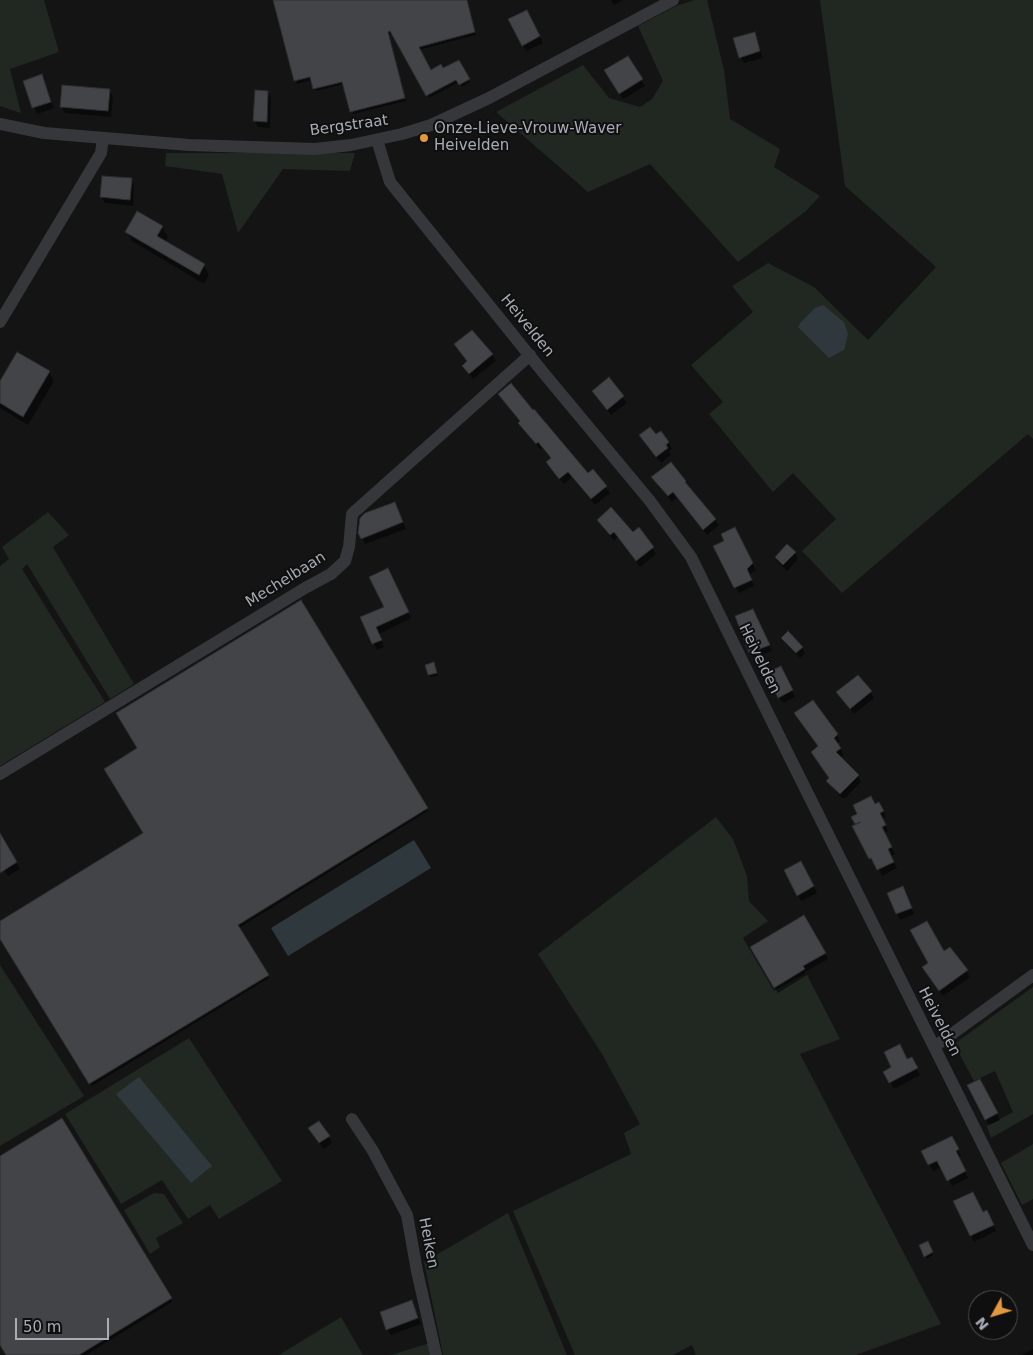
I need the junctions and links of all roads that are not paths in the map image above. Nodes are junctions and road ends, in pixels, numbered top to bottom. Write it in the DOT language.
graph roads {
  1 [pos="673,0"];
  2 [pos="0,124"];
  3 [pos="103,138"];
  4 [pos="377,140"];
  5 [pos="0,322"];
  6 [pos="530,355"];
  7 [pos="0,774"];
  8 [pos="1033,975"];
  9 [pos="934,1048"];
  10 [pos="352,1119"];
  11 [pos="1033,1245"];
  12 [pos="436,1355"];
  1 -- 4 [label="street, Bergstraat"];
  2 -- 3 [label="street, Bergstraat"];
  3 -- 4 [label="street, Bergstraat"];
  3 -- 5 [label="street"];
  4 -- 6 [label="street, Heivelden"];
  6 -- 7 [label="street, Mechelbaan"];
  6 -- 9 [label="street, Heivelden"];
  8 -- 9 [label="street"];
  9 -- 11 [label="street, Heivelden"];
  10 -- 12 [label="street, Heiken"];
}
